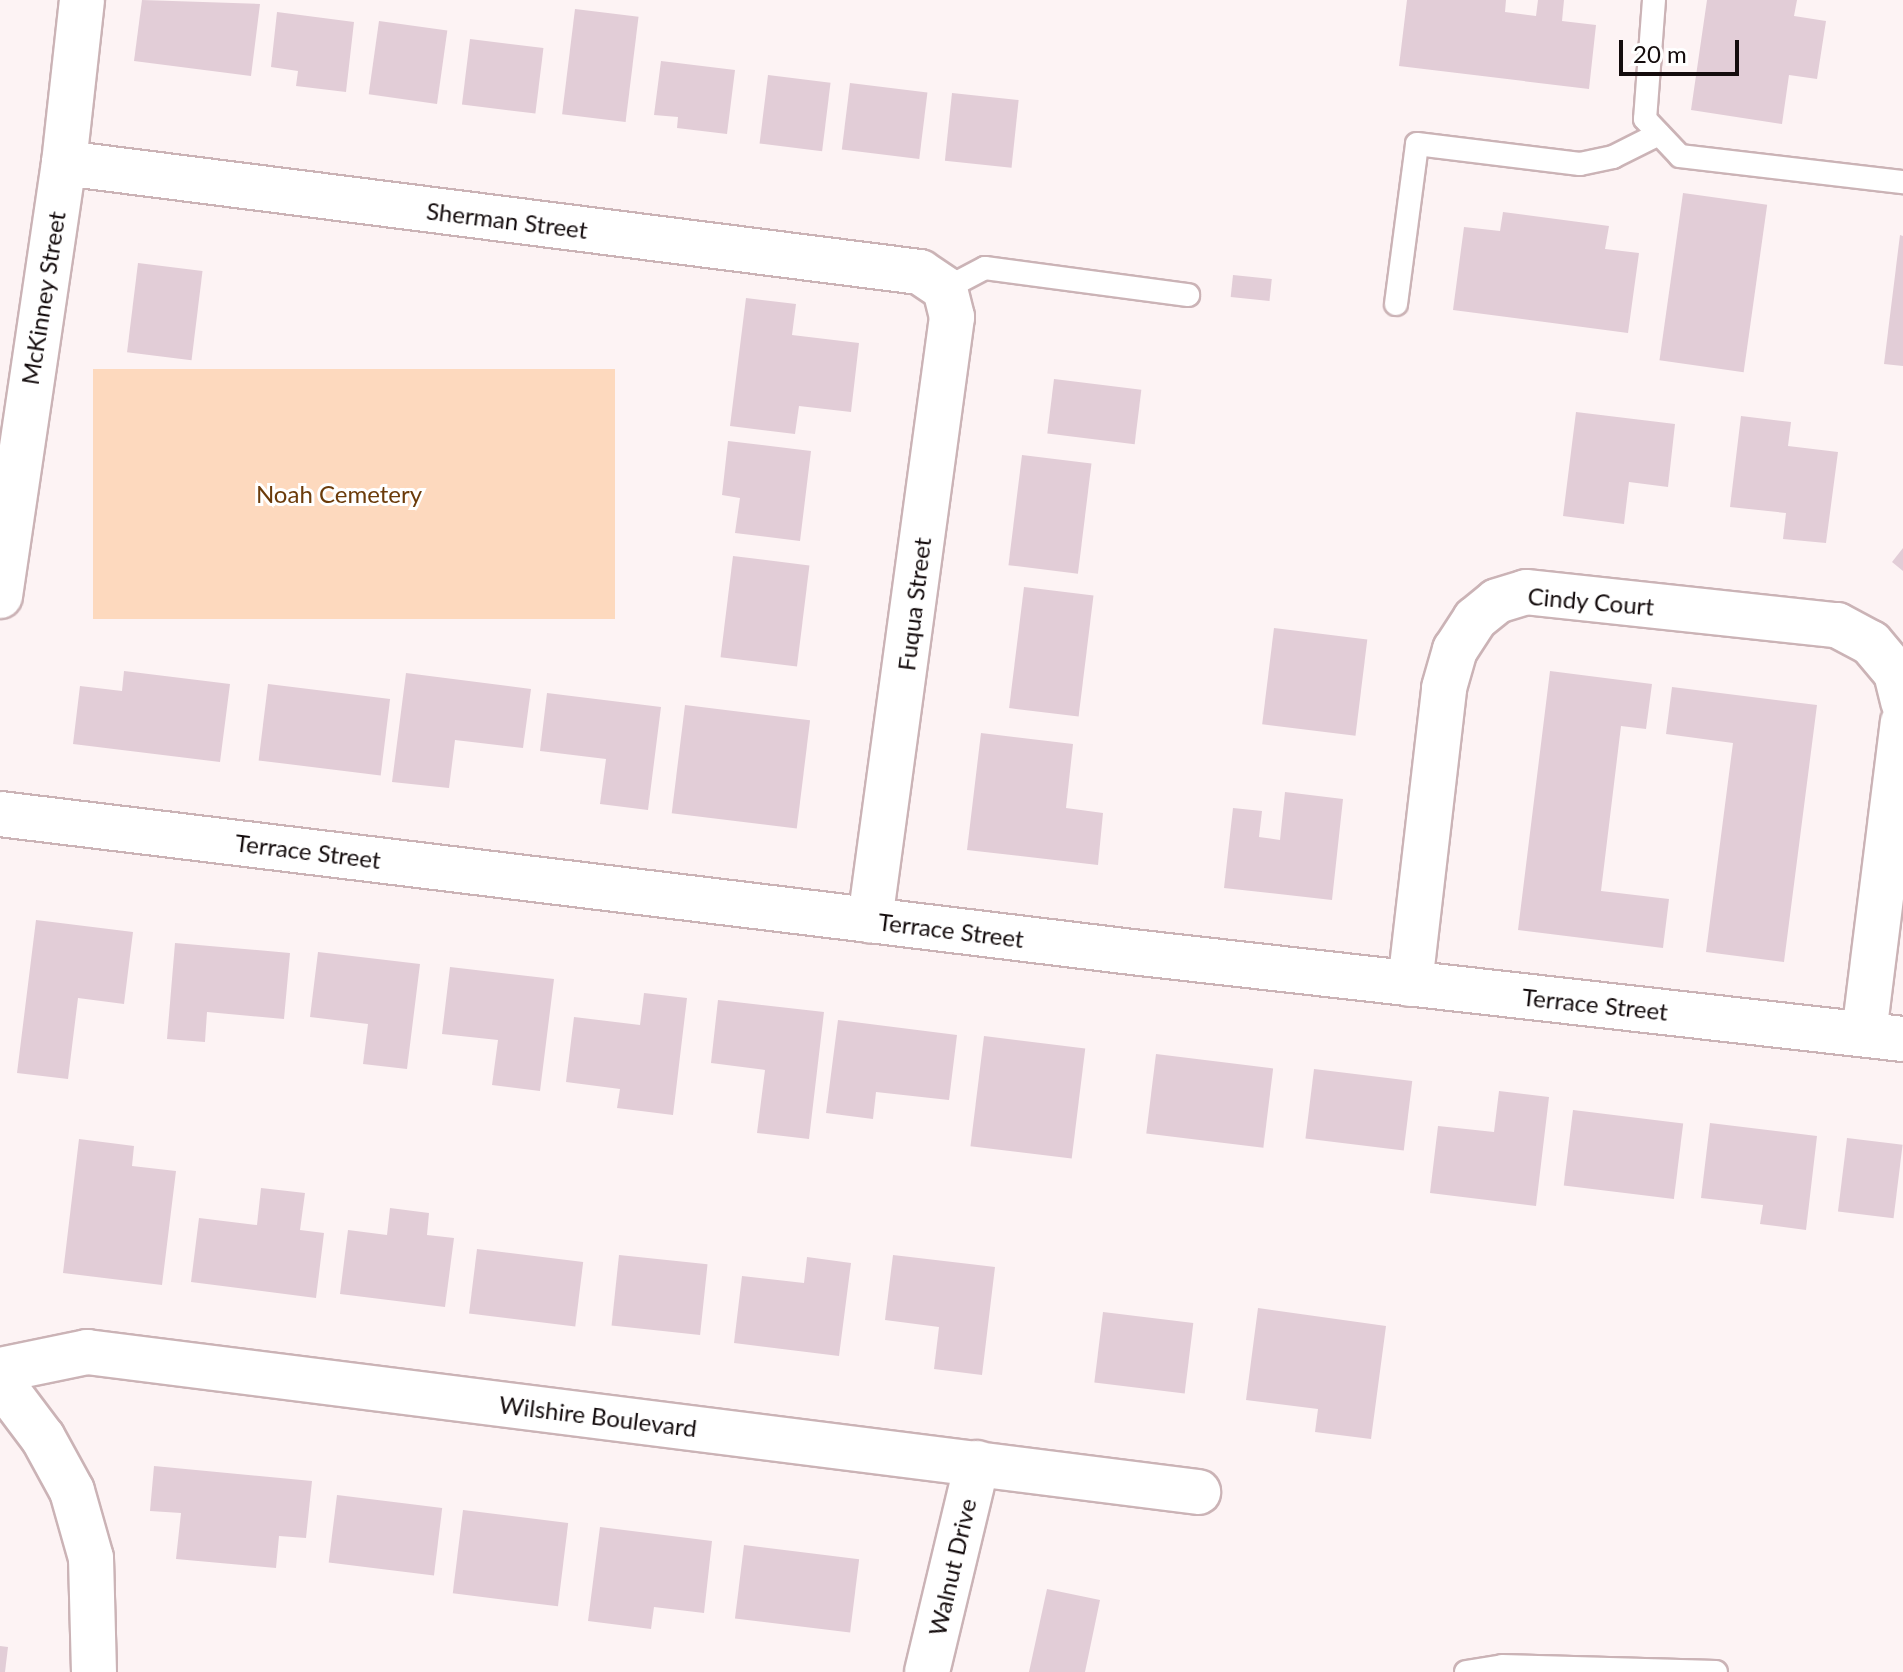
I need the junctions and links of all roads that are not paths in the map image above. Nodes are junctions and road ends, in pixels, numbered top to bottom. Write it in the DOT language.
graph roads {
  1 [pos="82,0"];
  2 [pos="1654,0"];
  3 [pos="1659,134"];
  4 [pos="64,163"];
  5 [pos="1903,182"];
  6 [pos="945,289"];
  7 [pos="1188,295"];
  8 [pos="1396,304"];
  9 [pos="0,596"];
  10 [pos="1903,702"];
  11 [pos="1903,722"];
  12 [pos="0,814"];
  13 [pos="870,920"];
  14 [pos="1410,984"];
  15 [pos="1884,1036"];
  16 [pos="0,1370"];
  17 [pos="0,1381"];
  18 [pos="977,1463"];
  19 [pos="1198,1492"];
  20 [pos="94,1672"];
  21 [pos="927,1672"];
  22 [pos="1466,1672"];
  23 [pos="1716,1672"];
  1 -- 4 [label="street, McKinney Street"];
  2 -- 3 [label="lane"];
  3 -- 5 [label="lane"];
  3 -- 8 [label="lane"];
  4 -- 6 [label="street, Sherman Street"];
  4 -- 9 [label="street, McKinney Street"];
  6 -- 7 [label="lane"];
  6 -- 13 [label="street, Fuqua Street"];
  10 -- 14 [label="street, Cindy Court"];
  11 -- 15 [label="street"];
  12 -- 13 [label="street, Terrace Street"];
  13 -- 14 [label="street, Terrace Street"];
  14 -- 15 [label="street, Terrace Street"];
  16 -- 18 [label="street, Wilshire Boulevard"];
  17 -- 20 [label="street"];
  18 -- 19 [label="street, Wilshire Boulevard"];
  18 -- 21 [label="street, Walnut Drive"];
  22 -- 23 [label="lane"];
}
